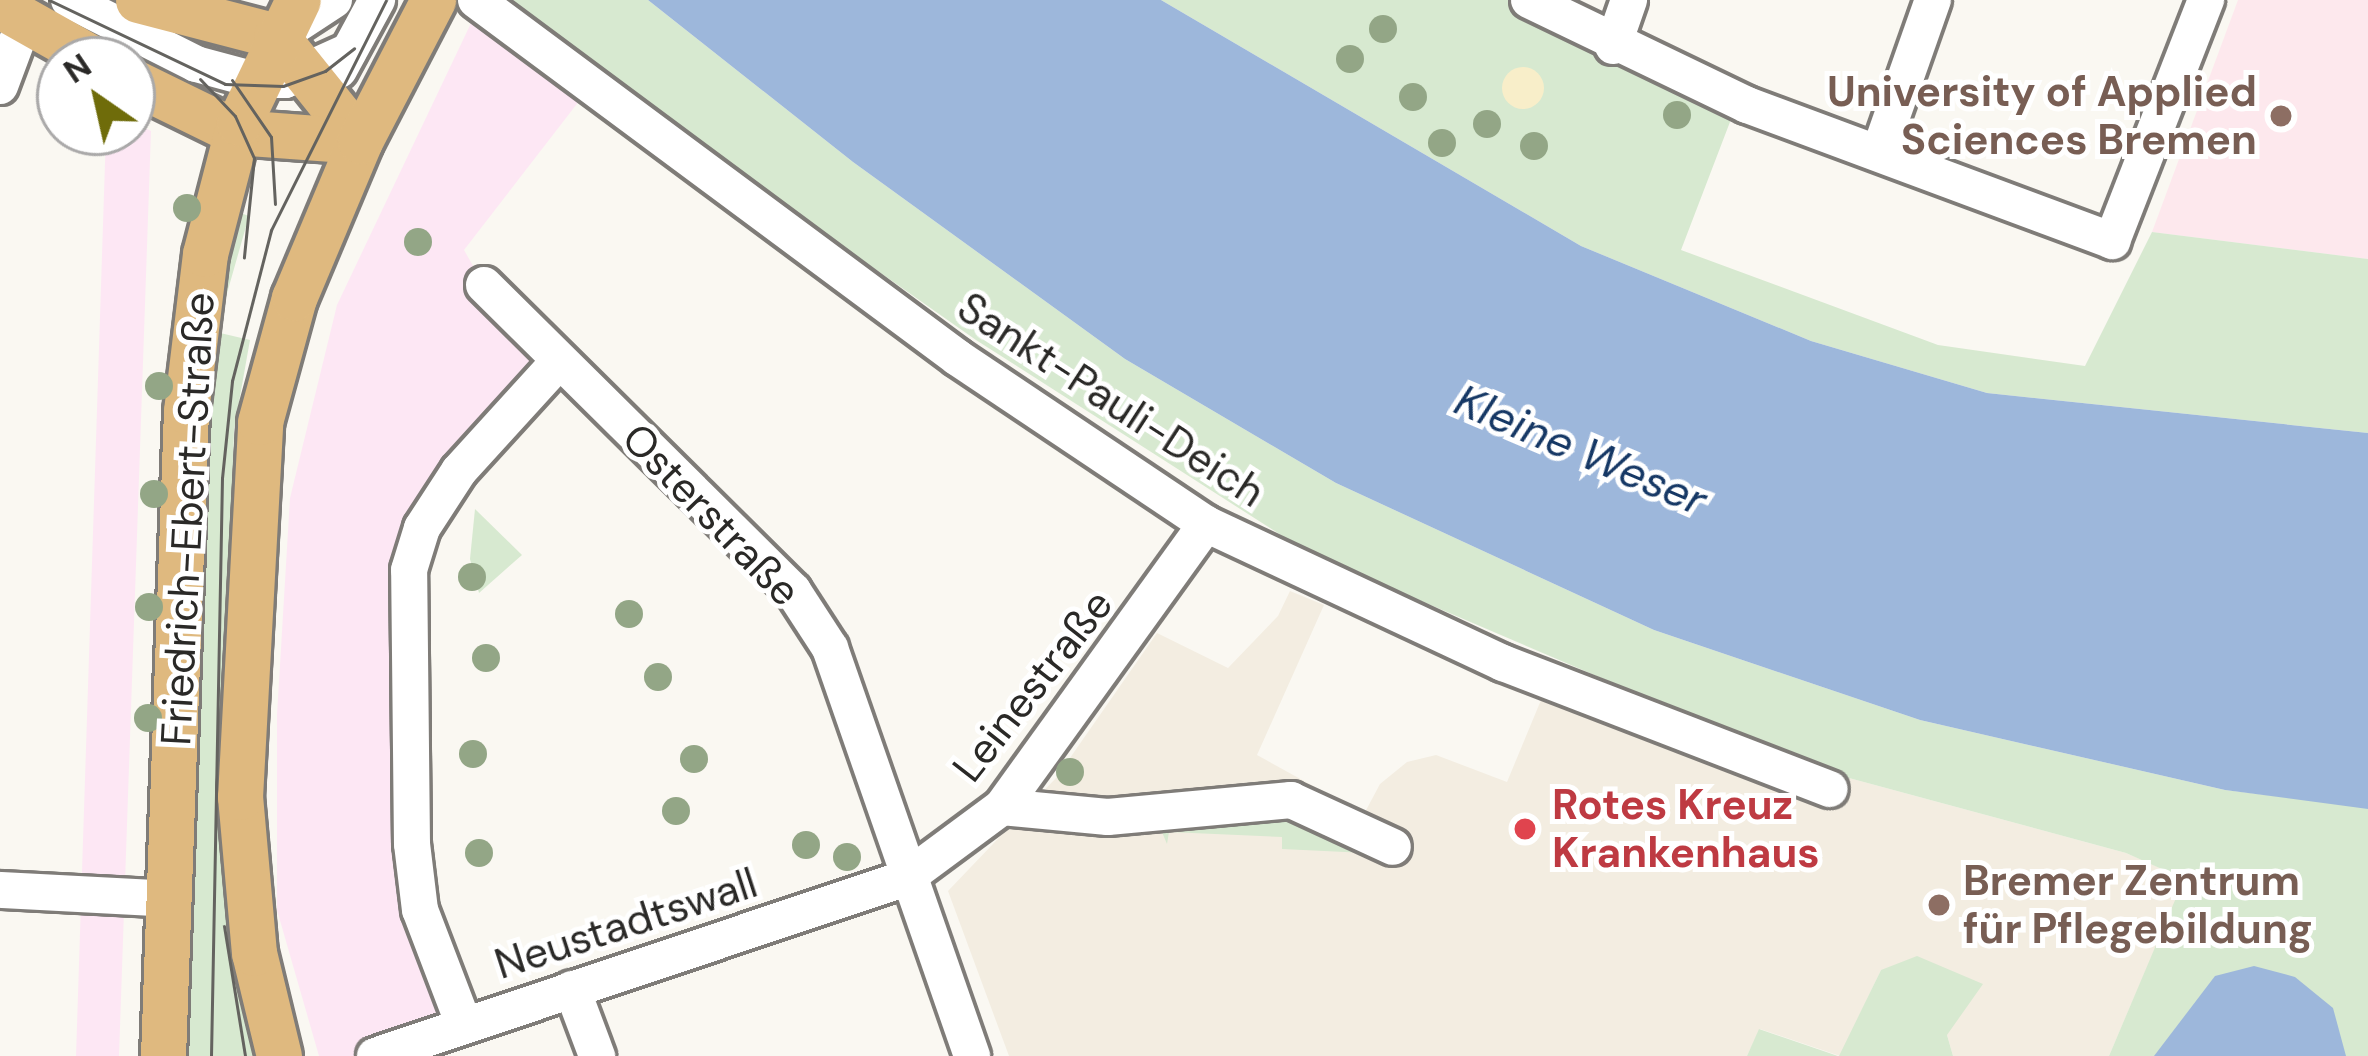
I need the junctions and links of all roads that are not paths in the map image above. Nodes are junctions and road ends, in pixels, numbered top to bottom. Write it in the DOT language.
graph roads {
  1 [pos="69,0"];
  2 [pos="334,0"];
  3 [pos="377,0"];
  4 [pos="433,0"];
  5 [pos="476,0"];
  6 [pos="1529,0"];
  7 [pos="1629,0"];
  8 [pos="1933,0"];
  9 [pos="2206,0"];
  10 [pos="12,13"];
  11 [pos="121,30"];
  12 [pos="276,39"];
  13 [pos="1612,46"];
  14 [pos="0,86"];
  15 [pos="156,93"];
  16 [pos="312,102"];
  17 [pos="236,132"];
  18 [pos="360,141"];
  19 [pos="1879,153"];
  20 [pos="484,285"];
  21 [pos="560,361"];
  22 [pos="1206,524"];
  23 [pos="1829,788"];
  24 [pos="1002,807"];
  25 [pos="1393,847"];
  26 [pos="906,878"];
  27 [pos="0,890"];
  28 [pos="170,899"];
  29 [pos="572,989"];
  30 [pos="464,1025"];
  31 [pos="163,1056"];
  32 [pos="279,1056"];
  33 [pos="375,1056"];
  34 [pos="597,1056"];
  35 [pos="972,1056"];
  1 -- 11 [label="street"];
  2 -- 12 [label="street"];
  3 -- 16 [label="street"];
  4 -- 18 [label="main road, Friedrich-Ebert-Straße"];
  5 -- 22 [label="street, Sankt-Pauli-Deich"];
  6 -- 13 [label="street"];
  7 -- 13 [label="street"];
  8 -- 19 [label="street"];
  9 -- 19 [label="street"];
  10 -- 11 [label="main road"];
  10 -- 14 [label="street"];
  11 -- 12 [label="main road"];
  11 -- 12 [label="street"];
  12 -- 16 [label="main road"];
  12 -- 17 [label="main road, Friedrich-Ebert-Straße"];
  13 -- 19 [label="street"];
  15 -- 17 [label="main road"];
  16 -- 17 [label="main road"];
  16 -- 18 [label="main road"];
  17 -- 28 [label="main road, Friedrich-Ebert-Straße"];
  18 -- 32 [label="main road, Friedrich-Ebert-Straße"];
  20 -- 21 [label="street, Osterstraße"];
  21 -- 26 [label="street, Osterstraße"];
  21 -- 30 [label="street"];
  22 -- 23 [label="street, Sankt-Pauli-Deich"];
  22 -- 24 [label="street, Leinestraße"];
  24 -- 25 [label="street"];
  24 -- 26 [label="street, Leinestraße"];
  26 -- 29 [label="street, Neustadtswall"];
  26 -- 35 [label="street, Osterstraße"];
  27 -- 28 [label="street"];
  28 -- 31 [label="main road, Friedrich-Ebert-Straße"];
  29 -- 30 [label="street, Neustadtswall"];
  29 -- 34 [label="street"];
  30 -- 33 [label="street, Neustadtswall"];
}
